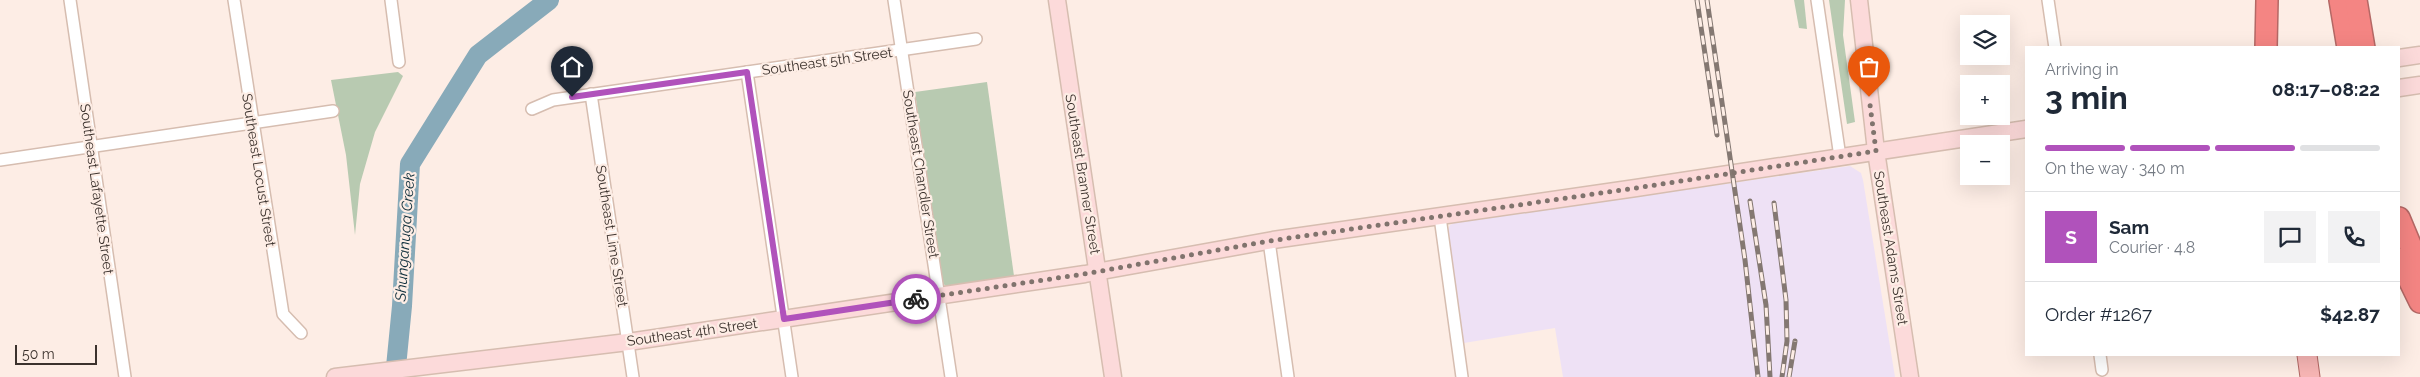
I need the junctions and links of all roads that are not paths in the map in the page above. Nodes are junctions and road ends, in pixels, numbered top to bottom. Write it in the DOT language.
graph roads {
  1 [pos="70,0"];
  2 [pos="234,0"];
  3 [pos="391,0"];
  4 [pos="894,0"];
  5 [pos="1057,0"];
  6 [pos="1817,0"];
  7 [pos="1859,0"];
  8 [pos="2048,0"];
  9 [pos="2257,0"];
  10 [pos="2266,0"];
  11 [pos="2340,0"];
  12 [pos="2356,0"];
  13 [pos="2351,35"];
  14 [pos="976,39"];
  15 [pos="2055,46"];
  16 [pos="2265,46"];
  17 [pos="2265,46"];
  18 [pos="2362,46"];
  19 [pos="902,50"];
  20 [pos="2420,55"];
  21 [pos="2400,58"];
  22 [pos="400,62"];
  23 [pos="747,72"];
  24 [pos="2420,85"];
  25 [pos="2400,88"];
  26 [pos="591,94"];
  27 [pos="532,109"];
  28 [pos="333,111"];
  29 [pos="251,124"];
  30 [pos="2025,129"];
  31 [pos="90,147"];
  32 [pos="1876,151"];
  33 [pos="1840,157"];
  34 [pos="0,160"];
  35 [pos="1440,217"];
  36 [pos="2400,220"];
  37 [pos="1269,241"];
  38 [pos="2400,261"];
  39 [pos="2420,268"];
  40 [pos="1098,271"];
  41 [pos="939,296"];
  42 [pos="2419,300"];
  43 [pos="784,319"];
  44 [pos="301,333"];
  45 [pos="628,342"];
  46 [pos="2100,356"];
  47 [pos="2307,356"];
  48 [pos="2102,370"];
  49 [pos="125,377"];
  50 [pos="335,377"];
  51 [pos="633,377"];
  52 [pos="792,377"];
  53 [pos="951,377"];
  54 [pos="1114,377"];
  55 [pos="1288,377"];
  56 [pos="1462,377"];
  57 [pos="1910,377"];
  58 [pos="2310,377"];
  1 -- 31 [label="street, Southeast Lafayette Street"];
  2 -- 29 [label="street, Southeast Locust Street"];
  3 -- 22 [label="street"];
  4 -- 19 [label="street, Southeast Chandler Street"];
  5 -- 40 [label="street, Southeast Branner Street"];
  6 -- 33 [label="street"];
  7 -- 32 [label="street, Southeast Adams Street"];
  8 -- 15 [label="street"];
  9 -- 16 [label="main road"];
  10 -- 17 [label="highway"];
  11 -- 13 [label="highway"];
  12 -- 13 [label="highway"];
  13 -- 18 [label="highway"];
  14 -- 19 [label="street, Southeast 5th Street"];
  19 -- 23 [label="street, Southeast 5th Street"];
  19 -- 41 [label="street, Southeast Chandler Street"];
  20 -- 21 [label="street"];
  23 -- 26 [label="street, Southeast 5th Street"];
  23 -- 43 [label="street"];
  24 -- 25 [label="street"];
  26 -- 27 [label="street, Southeast 5th Street"];
  26 -- 45 [label="street, Southeast Lime Street"];
  28 -- 29 [label="street"];
  29 -- 31 [label="street"];
  29 -- 44 [label="street, Southeast Locust Street"];
  30 -- 32 [label="street, Southeast 4th Street"];
  31 -- 34 [label="street"];
  31 -- 49 [label="street, Southeast Lafayette Street"];
  32 -- 33 [label="street, Southeast 4th Street"];
  32 -- 57 [label="street, Southeast Adams Street"];
  33 -- 35 [label="street, Southeast 4th Street"];
  35 -- 37 [label="street, Southeast 4th Street"];
  35 -- 56 [label="street"];
  36 -- 39 [label="highway"];
  37 -- 40 [label="street, Southeast 4th Street"];
  37 -- 55 [label="street"];
  38 -- 42 [label="highway"];
  40 -- 41 [label="street, Southeast 4th Street"];
  40 -- 54 [label="street, Southeast Branner Street"];
  41 -- 43 [label="street, Southeast 4th Street"];
  41 -- 53 [label="street, Southeast Chandler Street"];
  43 -- 45 [label="street, Southeast 4th Street"];
  43 -- 52 [label="street"];
  45 -- 50 [label="street, Southeast 4th Street"];
  45 -- 51 [label="street, Southeast Lime Street"];
  46 -- 48 [label="street"];
  47 -- 58 [label="main road"];
}
